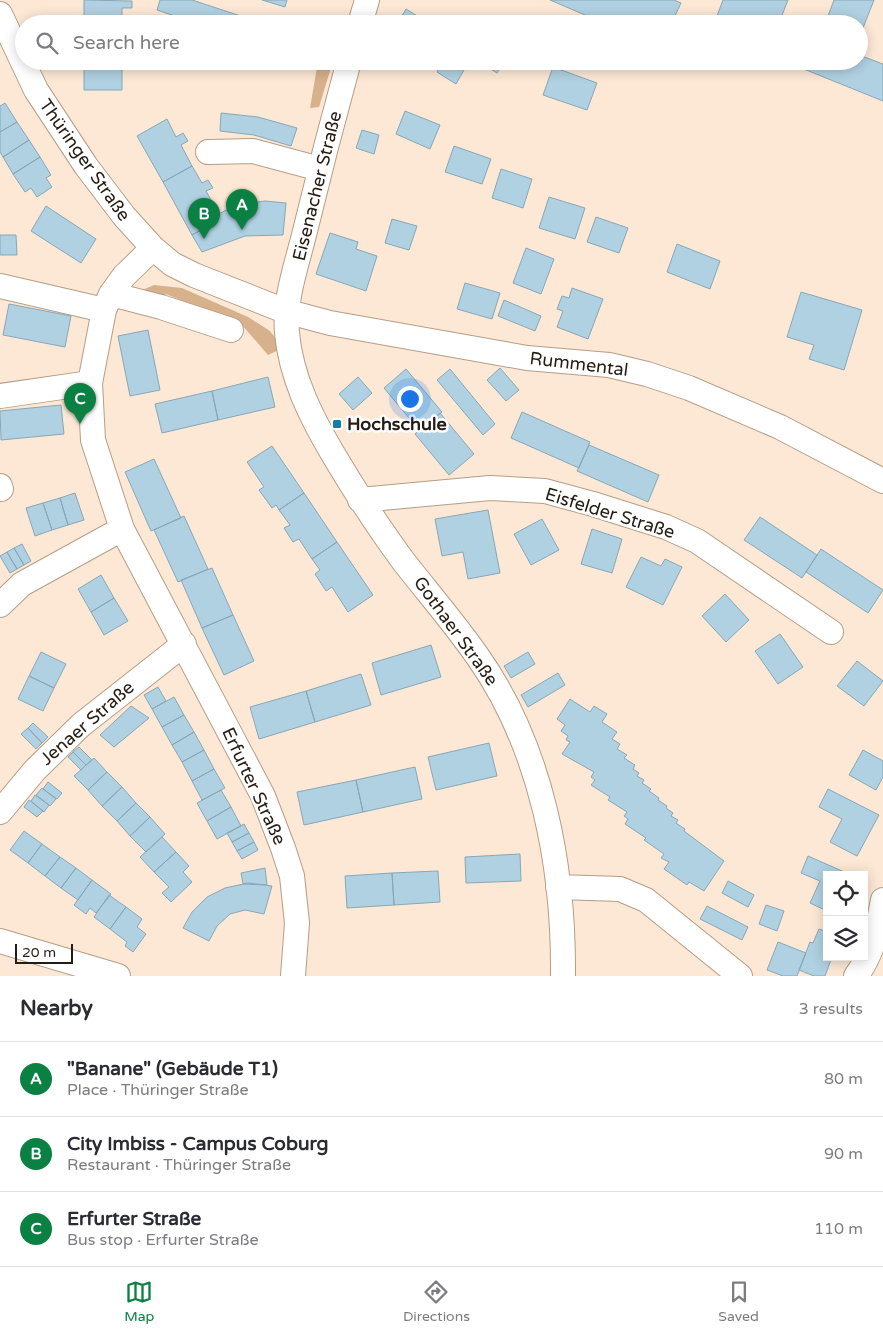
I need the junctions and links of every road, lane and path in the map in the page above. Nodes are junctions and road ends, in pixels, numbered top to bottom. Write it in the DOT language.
graph roads {
  1 [pos="367,0"];
  2 [pos="0,14"];
  3 [pos="363,15"];
  4 [pos="15,46"];
  5 [pos="27,70"];
  6 [pos="347,70"];
  7 [pos="208,152"];
  8 [pos="320,169"];
  9 [pos="153,248"];
  10 [pos="0,286"];
  11 [pos="108,302"];
  12 [pos="286,311"];
  13 [pos="231,330"];
  14 [pos="90,383"];
  15 [pos="0,396"];
  16 [pos="883,481"];
  17 [pos="360,500"];
  18 [pos="122,529"];
  19 [pos="0,605"];
  20 [pos="831,632"];
  21 [pos="184,644"];
  22 [pos="0,812"];
  23 [pos="558,887"];
  24 [pos="883,900"];
  25 [pos="0,941"];
  26 [pos="117,976"];
  27 [pos="292,976"];
  28 [pos="563,976"];
  29 [pos="740,976"];
  30 [pos="856,976"];
  1 -- 3 [label="street"];
  2 -- 4 [label="street, Thüringer Straße"];
  5 -- 9 [label="street, Thüringer Straße"];
  6 -- 8 [label="street, Eisenacher Straße"];
  7 -- 8 [label="street"];
  8 -- 12 [label="street, Eisenacher Straße"];
  9 -- 11 [label="street, Erfurter Straße"];
  9 -- 12 [label="street, Thüringer Straße"];
  10 -- 11 [label="street"];
  11 -- 13 [label="street"];
  11 -- 14 [label="street, Erfurter Straße"];
  12 -- 16 [label="street, Rummental"];
  12 -- 17 [label="street, Gothaer Straße"];
  14 -- 15 [label="street"];
  14 -- 18 [label="street, Erfurter Straße"];
  17 -- 20 [label="street, Eisfelder Straße"];
  17 -- 23 [label="street, Gothaer Straße"];
  18 -- 19 [label="street"];
  18 -- 21 [label="street, Erfurter Straße"];
  21 -- 22 [label="street, Jenaer Straße"];
  21 -- 27 [label="street, Erfurter Straße"];
  23 -- 28 [label="street, Gothaer Straße"];
  23 -- 29 [label="street"];
  24 -- 30 [label="street"];
  25 -- 26 [label="street"];
}
